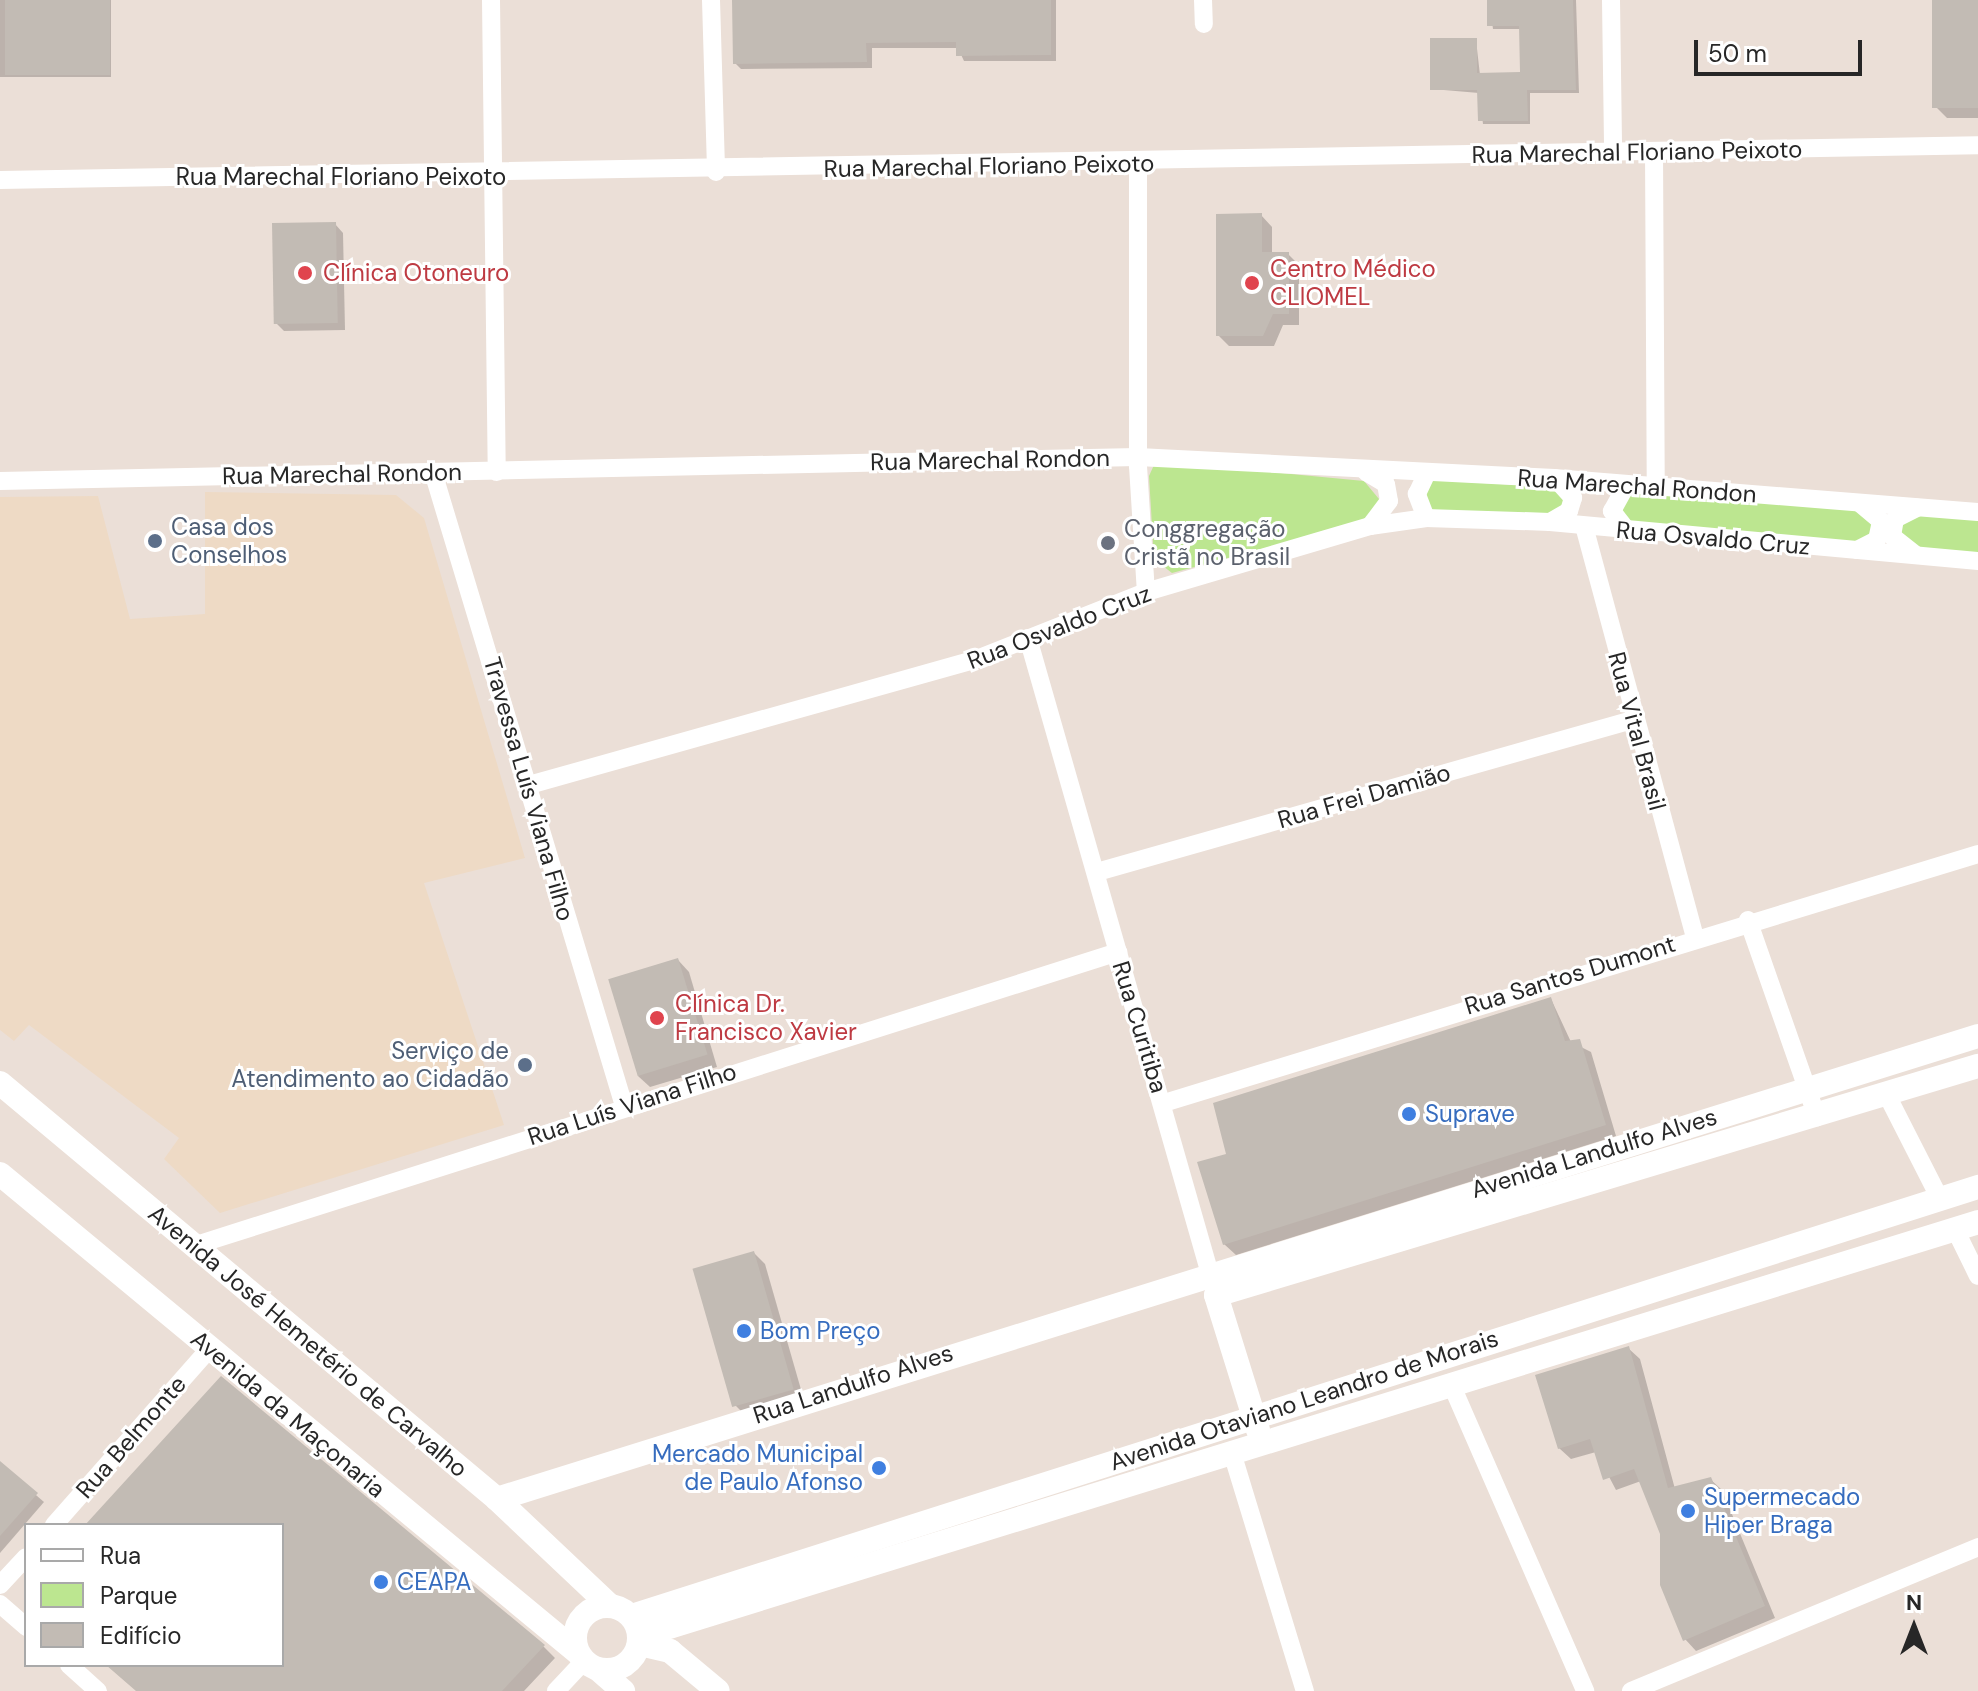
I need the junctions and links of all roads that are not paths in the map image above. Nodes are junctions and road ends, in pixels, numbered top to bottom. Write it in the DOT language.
graph roads {
  1 [pos="491,0"];
  2 [pos="711,0"];
  3 [pos="1203,0"];
  4 [pos="1611,0"];
  5 [pos="1204,24"];
  6 [pos="1978,145"];
  7 [pos="1654,151"];
  8 [pos="1613,152"];
  9 [pos="1138,162"];
  10 [pos="716,172"];
  11 [pos="494,176"];
  12 [pos="0,180"];
  13 [pos="1138,457"];
  14 [pos="1362,469"];
  15 [pos="433,472"];
  16 [pos="497,472"];
  17 [pos="1427,473"];
  18 [pos="1554,478"];
  19 [pos="0,481"];
  20 [pos="1626,486"];
  21 [pos="1656,488"];
  22 [pos="1857,502"];
  23 [pos="1920,507"];
  24 [pos="1978,512"];
  25 [pos="1426,518"];
  26 [pos="1550,522"];
  27 [pos="1370,526"];
  28 [pos="1584,526"];
  29 [pos="1626,529"];
  30 [pos="1854,551"];
  31 [pos="1919,556"];
  32 [pos="1978,561"];
  33 [pos="1146,592"];
  34 [pos="1028,638"];
  35 [pos="1632,720"];
  36 [pos="529,785"];
  37 [pos="1978,854"];
  38 [pos="1097,872"];
  39 [pos="1748,920"];
  40 [pos="1695,936"];
  41 [pos="1118,952"];
  42 [pos="1978,1036"];
  43 [pos="1978,1066"];
  44 [pos="0,1083"];
  45 [pos="1805,1087"];
  46 [pos="1887,1095"];
  47 [pos="1164,1103"];
  48 [pos="624,1106"];
  49 [pos="1817,1117"];
  50 [pos="0,1174"];
  51 [pos="1978,1187"];
  52 [pos="1940,1199"];
  53 [pos="1967,1226"];
  54 [pos="193,1246"];
  55 [pos="1978,1276"];
  56 [pos="1213,1284"];
  57 [pos="1671,1284"];
  58 [pos="1680,1314"];
  59 [pos="209,1349"];
  60 [pos="1452,1386"];
  61 [pos="1254,1415"];
  62 [pos="1264,1448"];
  63 [pos="1233,1456"];
  64 [pos="497,1499"];
  65 [pos="968,1507"];
  66 [pos="56,1523"];
  67 [pos="976,1536"];
  68 [pos="1978,1547"];
  69 [pos="24,1559"];
  70 [pos="0,1585"];
  71 [pos="0,1604"];
  72 [pos="609,1605"];
  73 [pos="24,1625"];
  74 [pos="637,1632"];
  75 [pos="587,1661"];
  76 [pos="71,1667"];
  77 [pos="98,1691"];
  78 [pos="556,1691"];
  79 [pos="623,1691"];
  80 [pos="718,1691"];
  81 [pos="1305,1691"];
  82 [pos="1585,1691"];
  83 [pos="1631,1691"];
  1 -- 11 [label="street"];
  2 -- 10 [label="street"];
  3 -- 5 [label="street"];
  4 -- 8 [label="street"];
  6 -- 7 [label="street, Rua Marechal Floriano Peixoto"];
  7 -- 8 [label="street, Rua Marechal Floriano Peixoto"];
  7 -- 21 [label="street"];
  8 -- 9 [label="street, Rua Marechal Floriano Peixoto"];
  9 -- 10 [label="street, Rua Marechal Floriano Peixoto"];
  9 -- 13 [label="street"];
  10 -- 11 [label="street, Rua Marechal Floriano Peixoto"];
  11 -- 12 [label="street, Rua Marechal Floriano Peixoto"];
  11 -- 16 [label="street"];
  13 -- 14 [label="street, Rua Marechal Rondon"];
  13 -- 16 [label="street, Rua Marechal Rondon"];
  13 -- 33 [label="street"];
  14 -- 17 [label="street, Rua Marechal Rondon"];
  14 -- 27 [label="street"];
  15 -- 16 [label="street, Rua Marechal Rondon"];
  15 -- 19 [label="street, Rua Marechal Rondon"];
  15 -- 36 [label="street, Travessa Luís Viana Filho"];
  17 -- 18 [label="street, Rua Marechal Rondon"];
  17 -- 25 [label="street"];
  18 -- 20 [label="street, Rua Marechal Rondon"];
  18 -- 26 [label="street"];
  20 -- 21 [label="street, Rua Marechal Rondon"];
  20 -- 29 [label="street"];
  21 -- 22 [label="street, Rua Marechal Rondon"];
  22 -- 23 [label="street, Rua Marechal Rondon"];
  22 -- 30 [label="street"];
  23 -- 24 [label="street, Rua Marechal Rondon"];
  23 -- 31 [label="street"];
  25 -- 26 [label="street, Rua Osvaldo Cruz"];
  25 -- 27 [label="street, Rua Osvaldo Cruz"];
  26 -- 28 [label="street, Rua Osvaldo Cruz"];
  27 -- 33 [label="street, Rua Osvaldo Cruz"];
  28 -- 29 [label="street, Rua Osvaldo Cruz"];
  28 -- 35 [label="street, Rua Vital Brasil"];
  29 -- 30 [label="street, Rua Osvaldo Cruz"];
  30 -- 31 [label="street, Rua Osvaldo Cruz"];
  31 -- 32 [label="street, Rua Osvaldo Cruz"];
  33 -- 34 [label="street, Rua Osvaldo Cruz"];
  34 -- 36 [label="street, Rua Osvaldo Cruz"];
  34 -- 38 [label="street, Rua Curitiba"];
  35 -- 38 [label="street, Rua Frei Damião"];
  35 -- 40 [label="street, Rua Vital Brasil"];
  36 -- 48 [label="street, Travessa Luís Viana Filho"];
  37 -- 39 [label="street, Rua Santos Dumont"];
  38 -- 41 [label="street, Rua Curitiba"];
  39 -- 40 [label="street, Rua Santos Dumont"];
  39 -- 45 [label="street"];
  40 -- 47 [label="street, Rua Santos Dumont"];
  41 -- 47 [label="street, Rua Curitiba"];
  41 -- 48 [label="street, Rua Luís Viana Filho"];
  42 -- 45 [label="street, Avenida Landulfo Alves"];
  43 -- 46 [label="street, Avenida Landulfo Alves"];
  44 -- 54 [label="street, Avenida José Hemetério de Carvalho"];
  45 -- 49 [label="street"];
  45 -- 56 [label="street, Avenida Landulfo Alves"];
  46 -- 49 [label="street, Avenida Landulfo Alves"];
  46 -- 52 [label="street"];
  47 -- 56 [label="street, Rua Curitiba"];
  48 -- 54 [label="street, Rua Luís Viana Filho"];
  49 -- 56 [label="street, Avenida Landulfo Alves"];
  50 -- 59 [label="street, Avenida da Maçonaria"];
  51 -- 52 [label="street, Avenida Otaviano Leandro de Morais"];
  52 -- 57 [label="street, Avenida Otaviano Leandro de Morais"];
  53 -- 55 [label="street"];
  53 -- 58 [label="street, Avenida Otaviano Leandro de Morais"];
  54 -- 64 [label="street, Avenida José Hemetério de Carvalho"];
  56 -- 61 [label="street, Rua Curitiba"];
  56 -- 64 [label="street, Rua Landulfo Alves"];
  57 -- 58 [label="street"];
  57 -- 61 [label="street, Avenida Otaviano Leandro de Morais"];
  58 -- 60 [label="street, Avenida Otaviano Leandro de Morais"];
  59 -- 66 [label="street, Rua Belmonte"];
  59 -- 75 [label="street, Avenida da Maçonaria"];
  60 -- 62 [label="street, Avenida Otaviano Leandro de Morais"];
  60 -- 82 [label="street"];
  61 -- 62 [label="street, Rua Curitiba"];
  61 -- 65 [label="street, Avenida Otaviano Leandro de Morais"];
  62 -- 63 [label="street, Avenida Otaviano Leandro de Morais"];
  63 -- 67 [label="street, Avenida Otaviano Leandro de Morais"];
  63 -- 81 [label="street"];
  64 -- 72 [label="street, Avenida José Hemetério de Carvalho"];
  65 -- 67 [label="street"];
  65 -- 74 [label="street, Avenida Otaviano Leandro de Morais"];
  67 -- 74 [label="street, Avenida Otaviano Leandro de Morais"];
  68 -- 83 [label="street"];
  69 -- 70 [label="street"];
  71 -- 73 [label="street"];
  72 -- 74 [label="street, Avenida José Hemetério de Carvalho"];
  72 -- 75 [label="street"];
  74 -- 75 [label="street"];
  74 -- 80 [label="street"];
  75 -- 78 [label="street"];
  75 -- 79 [label="street, Avenida da Maçonaria"];
  76 -- 77 [label="street"];
}
